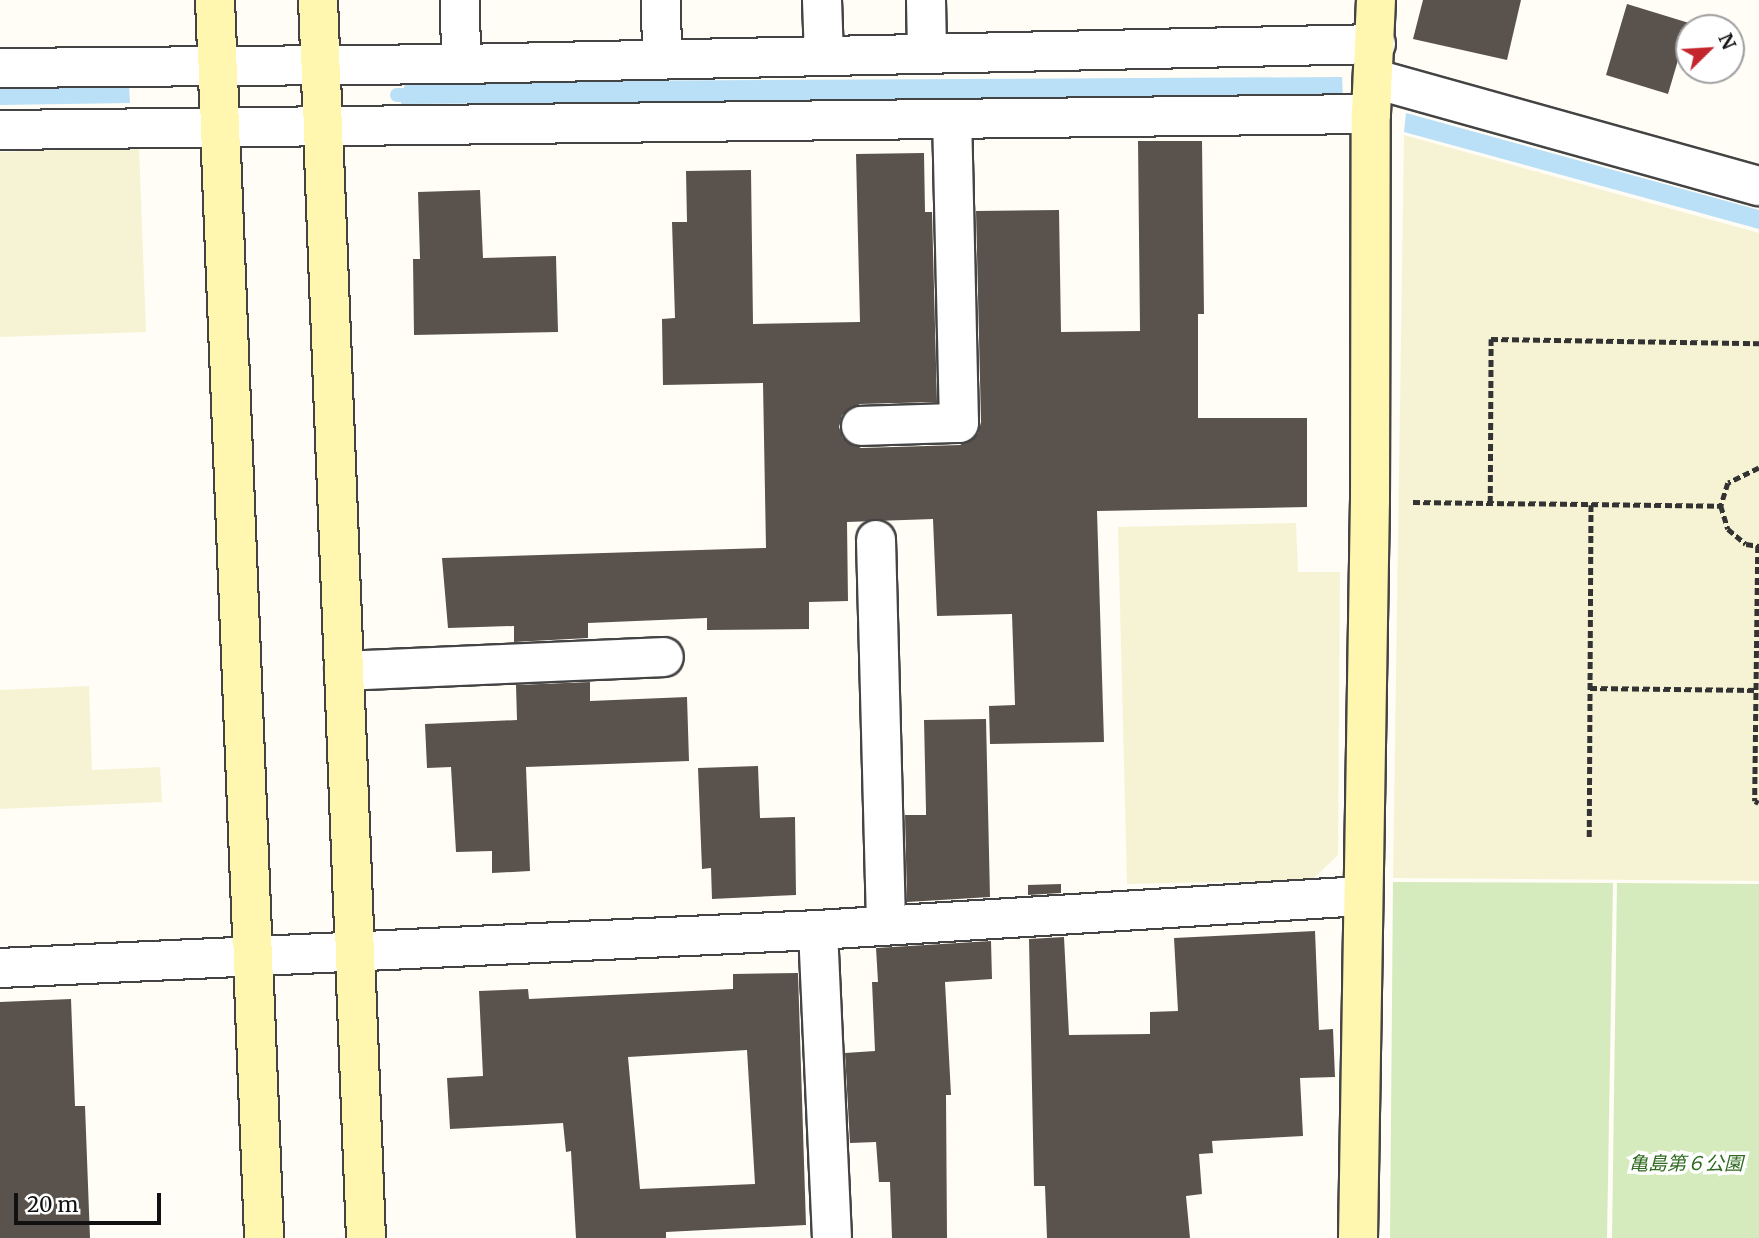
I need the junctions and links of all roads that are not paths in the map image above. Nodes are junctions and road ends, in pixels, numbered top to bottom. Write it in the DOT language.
graph roads {
  1 [pos="215,0"];
  2 [pos="318,0"];
  3 [pos="460,0"];
  4 [pos="660,0"];
  5 [pos="822,0"];
  6 [pos="926,0"];
  7 [pos="1376,0"];
  8 [pos="927,54"];
  9 [pos="824,56"];
  10 [pos="662,59"];
  11 [pos="461,64"];
  12 [pos="321,65"];
  13 [pos="218,66"];
  14 [pos="0,68"];
  15 [pos="1374,79"];
  16 [pos="952,121"];
  17 [pos="324,125"];
  18 [pos="220,126"];
  19 [pos="0,130"];
  20 [pos="1759,186"];
  21 [pos="861,426"];
  22 [pos="876,540"];
  23 [pos="664,657"];
  24 [pos="344,671"];
  25 [pos="1363,896"];
  26 [pos="886,925"];
  27 [pos="818,930"];
  28 [pos="354,950"];
  29 [pos="254,955"];
  30 [pos="0,968"];
  31 [pos="264,1238"];
  32 [pos="366,1238"];
  33 [pos="832,1238"];
  34 [pos="1358,1238"];
  1 -- 13 [label="street"];
  2 -- 12 [label="street"];
  3 -- 11 [label="street"];
  4 -- 10 [label="street"];
  5 -- 9 [label="street"];
  6 -- 8 [label="street"];
  7 -- 15 [label="street"];
  8 -- 9 [label="street"];
  8 -- 15 [label="street"];
  9 -- 10 [label="street"];
  10 -- 11 [label="street"];
  11 -- 12 [label="street"];
  12 -- 13 [label="street"];
  12 -- 17 [label="street"];
  13 -- 14 [label="street"];
  13 -- 18 [label="street"];
  15 -- 16 [label="street"];
  15 -- 20 [label="street"];
  15 -- 25 [label="street"];
  16 -- 17 [label="street"];
  16 -- 21 [label="street"];
  17 -- 18 [label="street"];
  17 -- 24 [label="street"];
  18 -- 19 [label="street"];
  18 -- 29 [label="street"];
  22 -- 26 [label="street"];
  23 -- 24 [label="street"];
  24 -- 28 [label="street"];
  25 -- 26 [label="street"];
  25 -- 34 [label="street"];
  26 -- 27 [label="street"];
  27 -- 28 [label="street"];
  27 -- 33 [label="street"];
  28 -- 29 [label="street"];
  28 -- 32 [label="street"];
  29 -- 30 [label="street"];
  29 -- 31 [label="street"];
}
